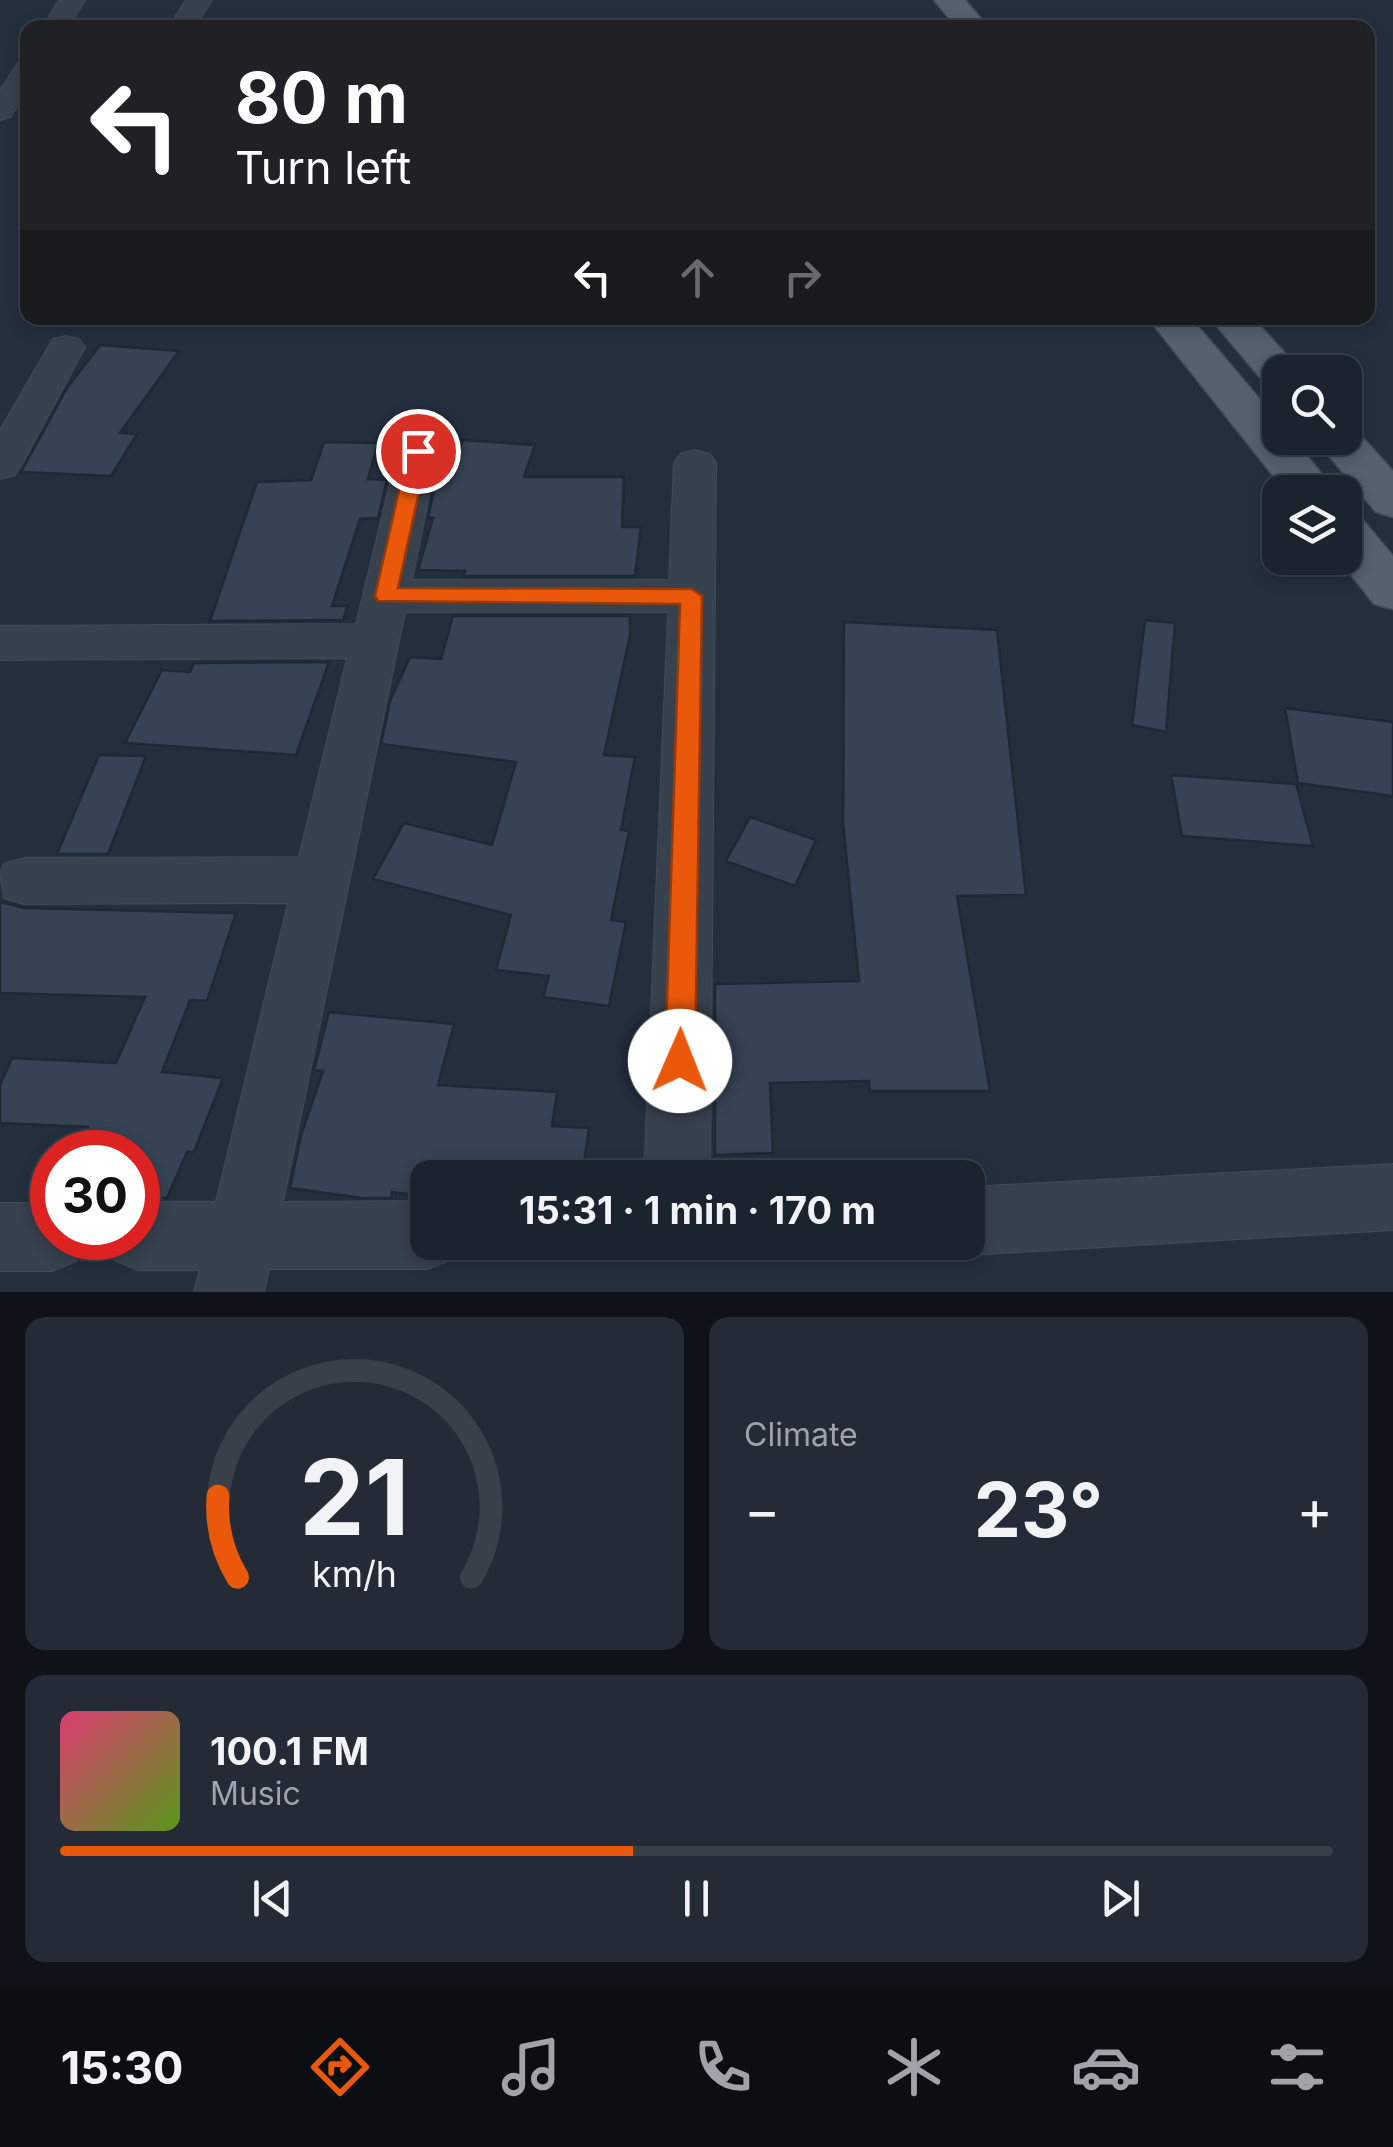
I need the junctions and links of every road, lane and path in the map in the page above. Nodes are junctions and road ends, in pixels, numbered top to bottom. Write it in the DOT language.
graph roads {
  1 [pos="949,0"];
  2 [pos="967,20"];
  3 [pos="20,81"];
  4 [pos="0,111"];
  5 [pos="1175,325"];
  6 [pos="1237,325"];
  7 [pos="66,347"];
  8 [pos="1264,355"];
  9 [pos="418,451"];
  10 [pos="1352,455"];
  11 [pos="695,463"];
  12 [pos="0,466"];
  13 [pos="1298,475"];
  14 [pos="1393,501"];
  15 [pos="1362,553"];
  16 [pos="1393,591"];
  17 [pos="692,596"];
  18 [pos="380,618"];
  19 [pos="0,643"];
  20 [pos="322,880"];
  21 [pos="24,881"];
  22 [pos="677,1160"];
  23 [pos="1393,1197"];
  24 [pos="985,1220"];
  25 [pos="30,1236"];
  26 [pos="0,1237"];
  27 [pos="410,1238"];
  28 [pos="160,1242"];
  29 [pos="235,1264"];
  1 -- 2 [label="main road"];
  3 -- 4 [label="street"];
  5 -- 13 [label="main road"];
  6 -- 8 [label="main road"];
  7 -- 12 [label="street"];
  9 -- 18 [label="street"];
  10 -- 14 [label="main road"];
  11 -- 17 [label="street"];
  15 -- 16 [label="main road"];
  17 -- 18 [label="street"];
  17 -- 22 [label="street"];
  18 -- 19 [label="street"];
  18 -- 20 [label="street"];
  20 -- 21 [label="street"];
  20 -- 29 [label="street"];
  23 -- 24 [label="street"];
  25 -- 26 [label="street"];
  27 -- 29 [label="street"];
  28 -- 29 [label="street"];
}
